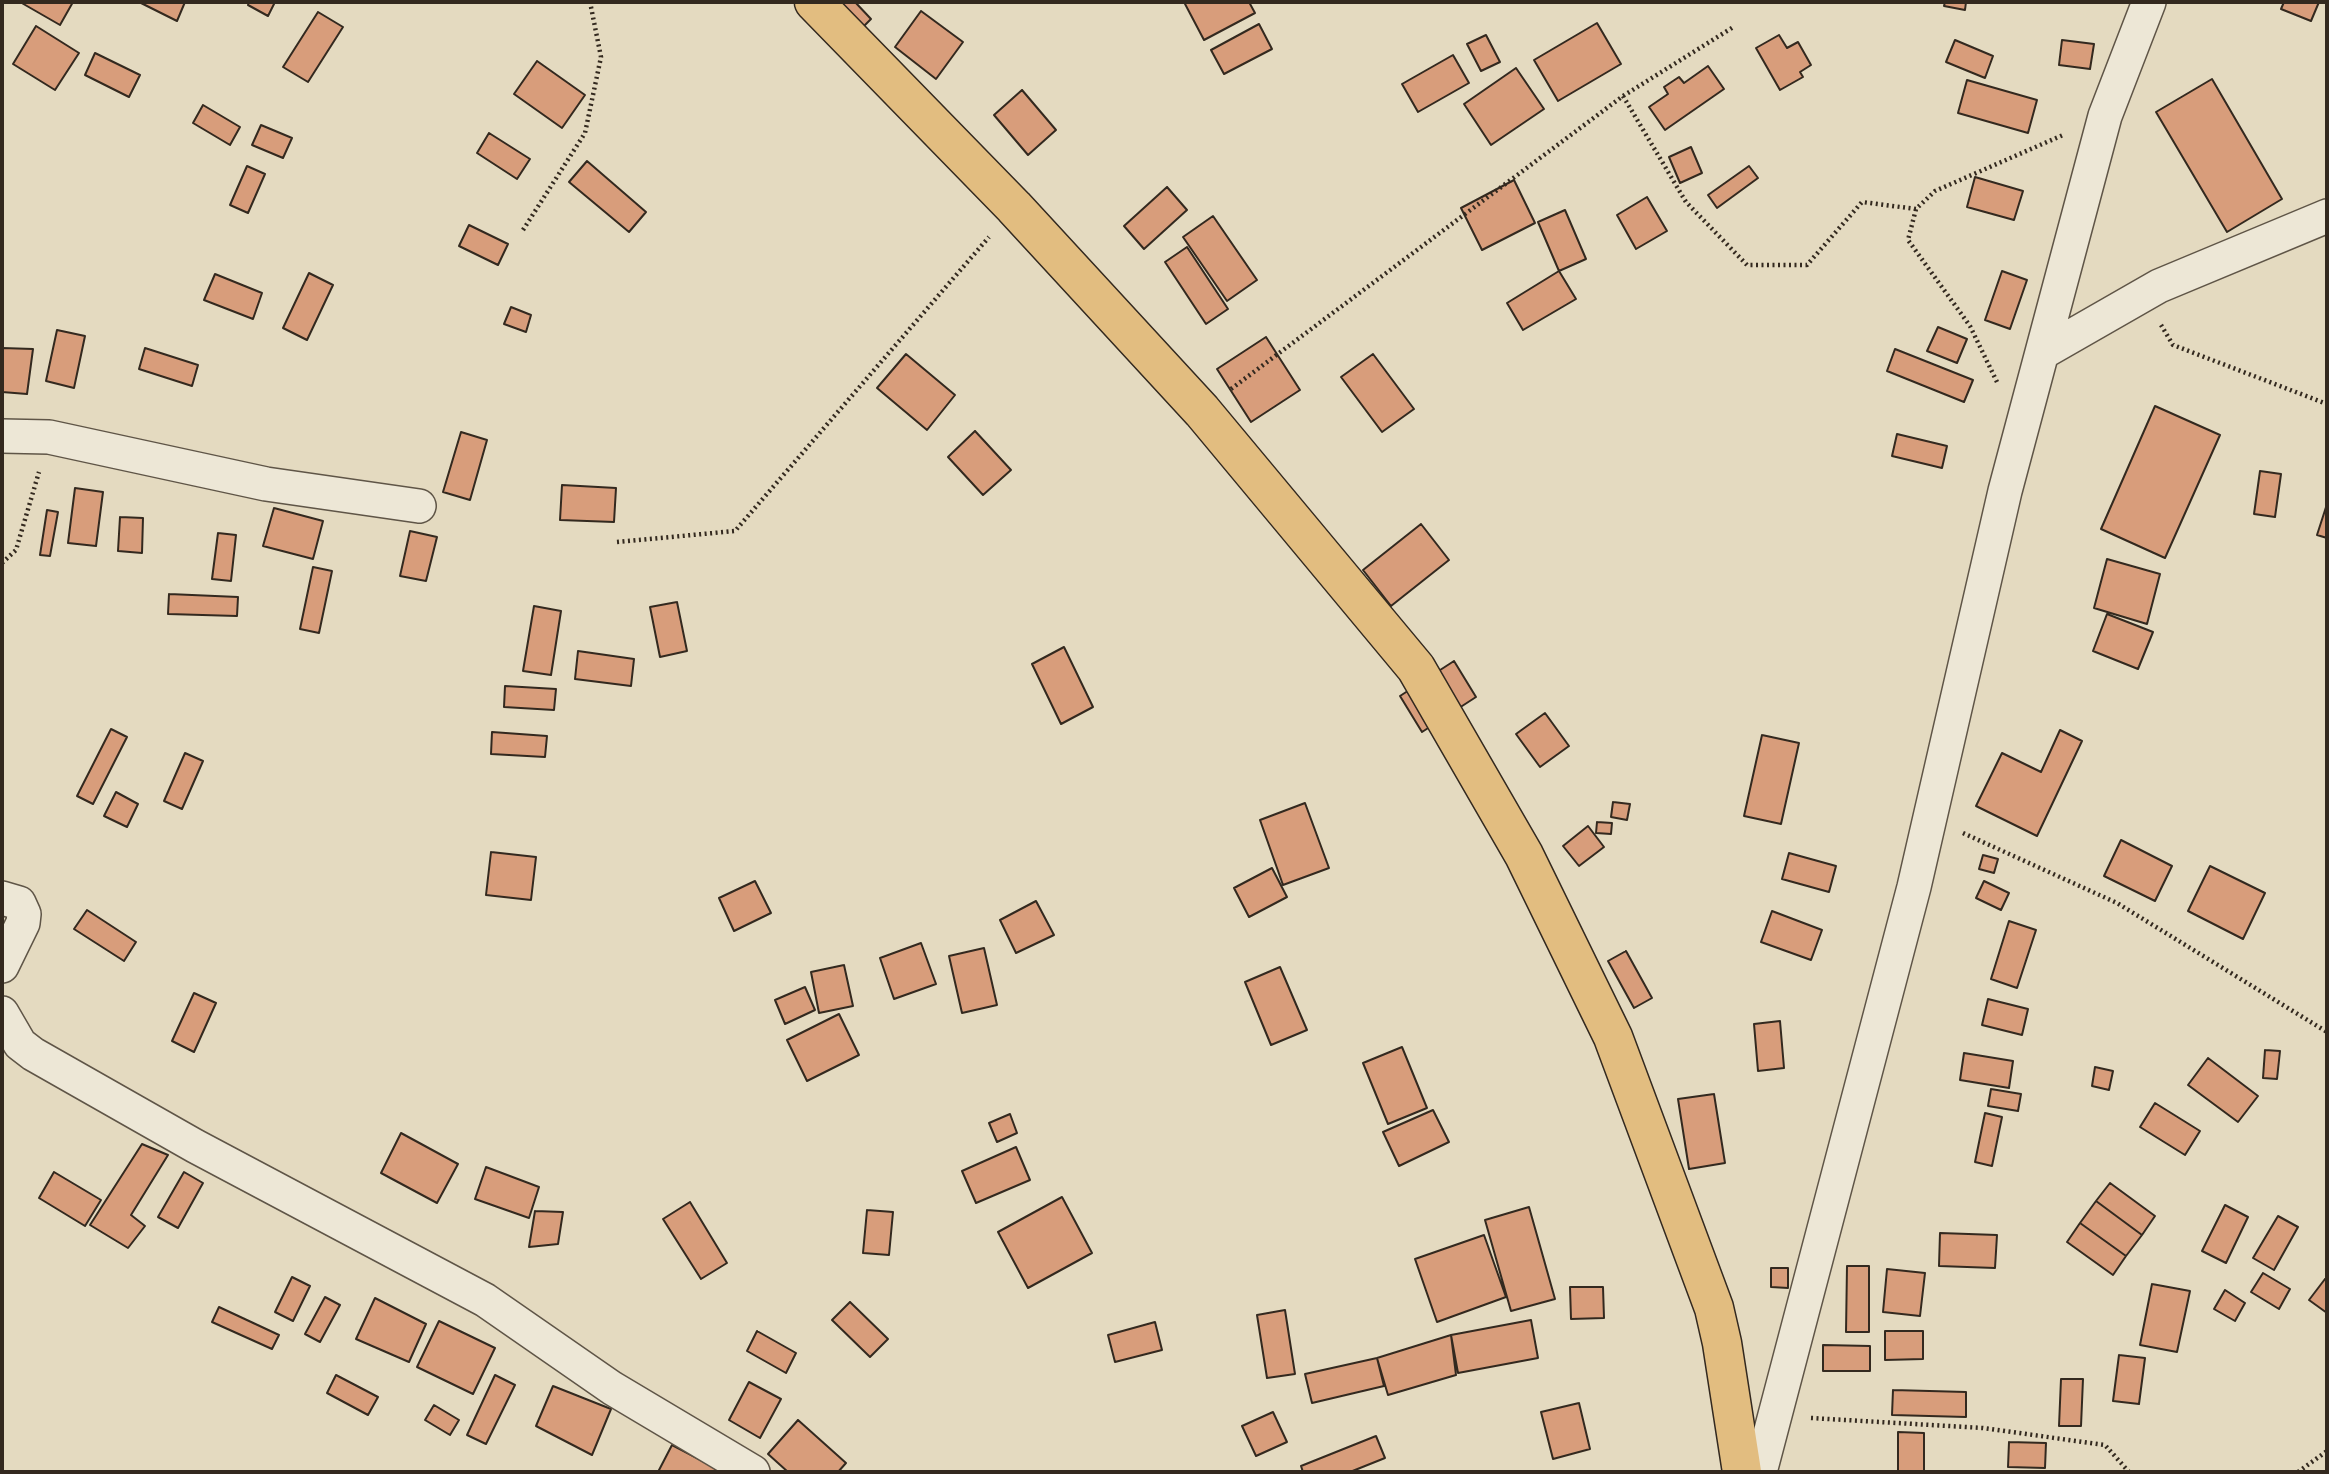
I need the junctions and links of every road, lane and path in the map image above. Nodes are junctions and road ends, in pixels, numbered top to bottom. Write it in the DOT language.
graph roads {
  1 [pos="590,2"];
  2 [pos="814,2"];
  3 [pos="2150,2"];
  4 [pos="1735,26"];
  5 [pos="1623,96"];
  6 [pos="2105,117"];
  7 [pos="1014,207"];
  8 [pos="1916,209"];
  9 [pos="2327,216"];
  10 [pos="523,230"];
  11 [pos="2142,295"];
  12 [pos="2042,353"];
  13 [pos="2327,404"];
  14 [pos="1202,411"];
  15 [pos="2023,425"];
  16 [pos="2,436"];
  17 [pos="49,437"];
  18 [pos="419,506"];
  19 [pos="617,542"];
  20 [pos="2,563"];
  21 [pos="1930,817"];
  22 [pos="2,898"];
  23 [pos="2,966"];
  24 [pos="2,1013"];
  25 [pos="2327,1032"];
  26 [pos="1775,1416"];
  27 [pos="2327,1451"];
  28 [pos="753,1472"];
  29 [pos="1742,1472"];
  30 [pos="1760,1472"];
  31 [pos="2129,1472"];
  32 [pos="2298,1472"];
  1 -- 10 [label="path"];
  2 -- 7 [label="main road"];
  3 -- 6 [label="street"];
  4 -- 5 [label="path"];
  5 -- 8 [label="path"];
  5 -- 14 [label="path"];
  6 -- 8 [label="path"];
  6 -- 12 [label="street"];
  7 -- 14 [label="main road"];
  7 -- 19 [label="path"];
  8 -- 15 [label="path"];
  9 -- 11 [label="street"];
  11 -- 12 [label="street"];
  11 -- 13 [label="path"];
  12 -- 15 [label="street"];
  14 -- 29 [label="main road"];
  15 -- 21 [label="street"];
  16 -- 17 [label="street"];
  17 -- 18 [label="street"];
  17 -- 20 [label="path"];
  21 -- 25 [label="path"];
  21 -- 26 [label="street"];
  22 -- 23 [label="street"];
  24 -- 28 [label="street"];
  26 -- 30 [label="street"];
  26 -- 31 [label="path"];
  27 -- 32 [label="path"];
}
